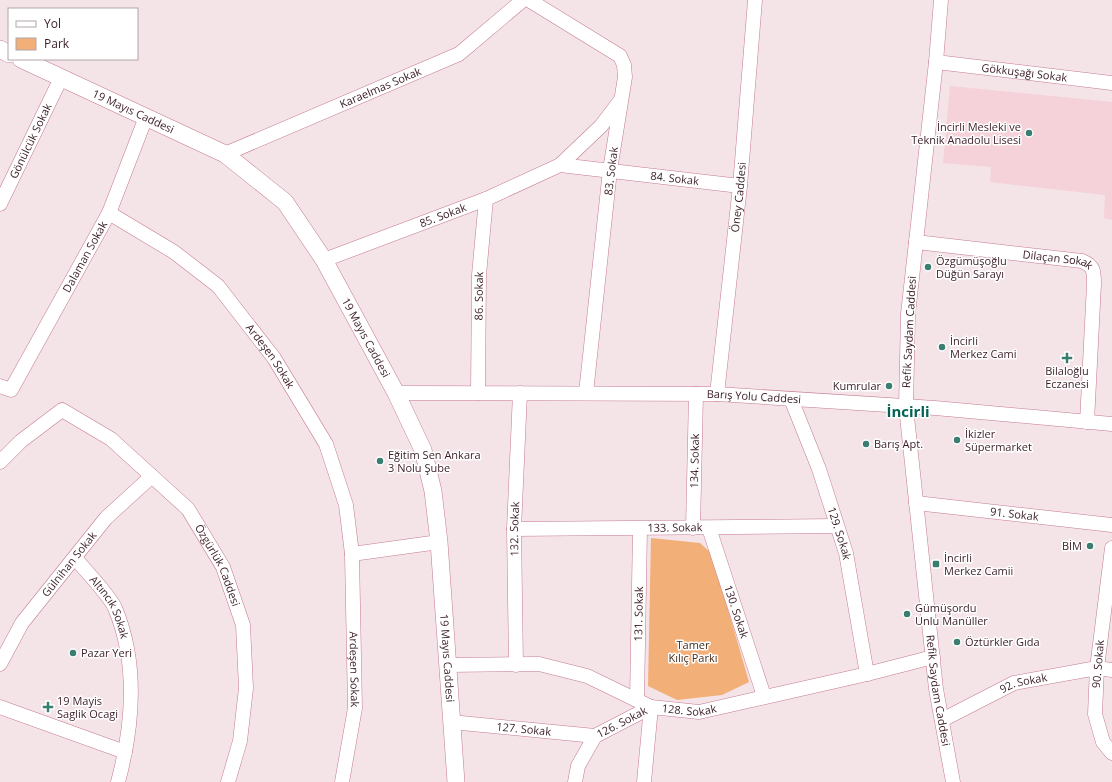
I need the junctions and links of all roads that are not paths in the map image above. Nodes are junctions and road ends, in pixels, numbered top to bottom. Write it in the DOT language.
graph roads {
  1 [pos="523,0"];
  2 [pos="529,0"];
  3 [pos="755,0"];
  4 [pos="941,0"];
  5 [pos="23,60"];
  6 [pos="936,62"];
  7 [pos="61,78"];
  8 [pos="1112,83"];
  9 [pos="621,100"];
  10 [pos="146,117"];
  11 [pos="225,154"];
  12 [pos="560,166"];
  13 [pos="610,170"];
  14 [pos="740,186"];
  15 [pos="486,199"];
  16 [pos="0,204"];
  17 [pos="109,213"];
  18 [pos="916,242"];
  19 [pos="324,260"];
  20 [pos="5,388"];
  21 [pos="396,393"];
  22 [pos="478,393"];
  23 [pos="520,393"];
  24 [pos="586,393"];
  25 [pos="696,394"];
  26 [pos="717,394"];
  27 [pos="791,399"];
  28 [pos="906,407"];
  29 [pos="1087,422"];
  30 [pos="1112,424"];
  31 [pos="0,462"];
  32 [pos="152,476"];
  33 [pos="916,503"];
  34 [pos="1112,525"];
  35 [pos="836,526"];
  36 [pos="693,528"];
  37 [pos="709,528"];
  38 [pos="514,529"];
  39 [pos="640,529"];
  40 [pos="439,542"];
  41 [pos="1112,548"];
  42 [pos="352,554"];
  43 [pos="75,558"];
  44 [pos="933,657"];
  45 [pos="0,664"];
  46 [pos="448,665"];
  47 [pos="516,665"];
  48 [pos="1097,668"];
  49 [pos="1112,670"];
  50 [pos="867,674"];
  51 [pos="764,696"];
  52 [pos="637,700"];
  53 [pos="651,706"];
  54 [pos="0,707"];
  55 [pos="942,720"];
  56 [pos="451,722"];
  57 [pos="596,736"];
  58 [pos="125,752"];
  59 [pos="1112,753"];
  60 [pos="118,782"];
  61 [pos="228,782"];
  62 [pos="342,782"];
  63 [pos="456,782"];
  64 [pos="575,782"];
  65 [pos="644,782"];
  66 [pos="953,782"];
  1 -- 11 [label="street, Karaelmas Sokak"];
  2 -- 9 [label="street, 83. Sokak"];
  3 -- 14 [label="street, Öney Caddesi"];
  4 -- 6 [label="street, Refik Saydam Caddesi"];
  5 -- 7 [label="main road, 19 Mayıs Caddesi"];
  6 -- 8 [label="street, Gökkuşağı Sokak"];
  6 -- 18 [label="street, Refik Saydam Caddesi"];
  7 -- 10 [label="main road, 19 Mayıs Caddesi"];
  7 -- 16 [label="street, Gönülcük Sokak"];
  9 -- 12 [label="street, 85. Sokak"];
  9 -- 13 [label="street, 83. Sokak"];
  10 -- 11 [label="main road, 19 Mayıs Caddesi"];
  10 -- 17 [label="street, Dalaman Sokak"];
  11 -- 19 [label="main road, 19 Mayıs Caddesi"];
  12 -- 13 [label="street, 85. Sokak"];
  12 -- 15 [label="street, 85. Sokak"];
  13 -- 14 [label="street, 84. Sokak"];
  13 -- 24 [label="street, 83. Sokak"];
  14 -- 26 [label="street, Öney Caddesi"];
  15 -- 19 [label="street, 85. Sokak"];
  15 -- 22 [label="street, 86. Sokak"];
  17 -- 20 [label="street, Dalaman Sokak"];
  17 -- 42 [label="street, Ardeşen Sokak"];
  18 -- 28 [label="street, Refik Saydam Caddesi"];
  18 -- 29 [label="street, Dilaçan Sokak"];
  19 -- 21 [label="main road, 19 Mayıs Caddesi"];
  21 -- 22 [label="street, Barış Yolu Caddesi"];
  21 -- 40 [label="main road, 19 Mayıs Caddesi"];
  22 -- 23 [label="street, Barış Yolu Caddesi"];
  23 -- 24 [label="street, Barış Yolu Caddesi"];
  23 -- 38 [label="street, 132. Sokak"];
  24 -- 25 [label="street, Barış Yolu Caddesi"];
  25 -- 26 [label="street, Barış Yolu Caddesi"];
  25 -- 36 [label="street, 134. Sokak"];
  26 -- 27 [label="street, Barış Yolu Caddesi"];
  27 -- 28 [label="street, Barış Yolu Caddesi"];
  27 -- 35 [label="street, 129. Sokak"];
  28 -- 29 [label="street, Barış Yolu Caddesi"];
  28 -- 33 [label="street, Refik Saydam Caddesi"];
  29 -- 30 [label="street, Barış Yolu Caddesi"];
  31 -- 32 [label="street, Özgürlük Caddesi"];
  32 -- 43 [label="street, Gülnihan Sokak"];
  32 -- 61 [label="street, Özgürlük Caddesi"];
  33 -- 34 [label="street, 91. Sokak"];
  33 -- 44 [label="street, Refik Saydam Caddesi"];
  35 -- 37 [label="street, 133. Sokak"];
  35 -- 50 [label="street, 129. Sokak"];
  36 -- 37 [label="street, 133. Sokak"];
  36 -- 39 [label="street, 133. Sokak"];
  37 -- 51 [label="street, 130. Sokak"];
  38 -- 39 [label="street, 133. Sokak"];
  38 -- 47 [label="street, 132. Sokak"];
  39 -- 52 [label="street, 131. Sokak"];
  40 -- 42 [label="street"];
  40 -- 46 [label="main road, 19 Mayıs Caddesi"];
  41 -- 48 [label="street, 90. Sokak"];
  42 -- 62 [label="street, Ardeşen Sokak"];
  43 -- 45 [label="street, Gülnihan Sokak"];
  43 -- 58 [label="street, Altıncık Sokak"];
  44 -- 50 [label="street, 128. Sokak"];
  44 -- 55 [label="street, Refik Saydam Caddesi"];
  46 -- 47 [label="street, 128. Sokak"];
  46 -- 56 [label="main road, 19 Mayıs Caddesi"];
  47 -- 52 [label="street, 128. Sokak"];
  48 -- 49 [label="street, 92. Sokak"];
  48 -- 55 [label="street, 92. Sokak"];
  48 -- 59 [label="street, 90. Sokak"];
  50 -- 51 [label="street, 128. Sokak"];
  51 -- 53 [label="street, 128. Sokak"];
  52 -- 53 [label="street, 128. Sokak"];
  53 -- 57 [label="street, 126. Sokak"];
  53 -- 65 [label="street"];
  54 -- 58 [label="street"];
  55 -- 66 [label="street, Refik Saydam Caddesi"];
  56 -- 57 [label="street, 127. Sokak"];
  56 -- 63 [label="main road, 19 Mayıs Caddesi"];
  57 -- 64 [label="street, 126. Sokak"];
  58 -- 60 [label="street, Altıncık Sokak"];
}
